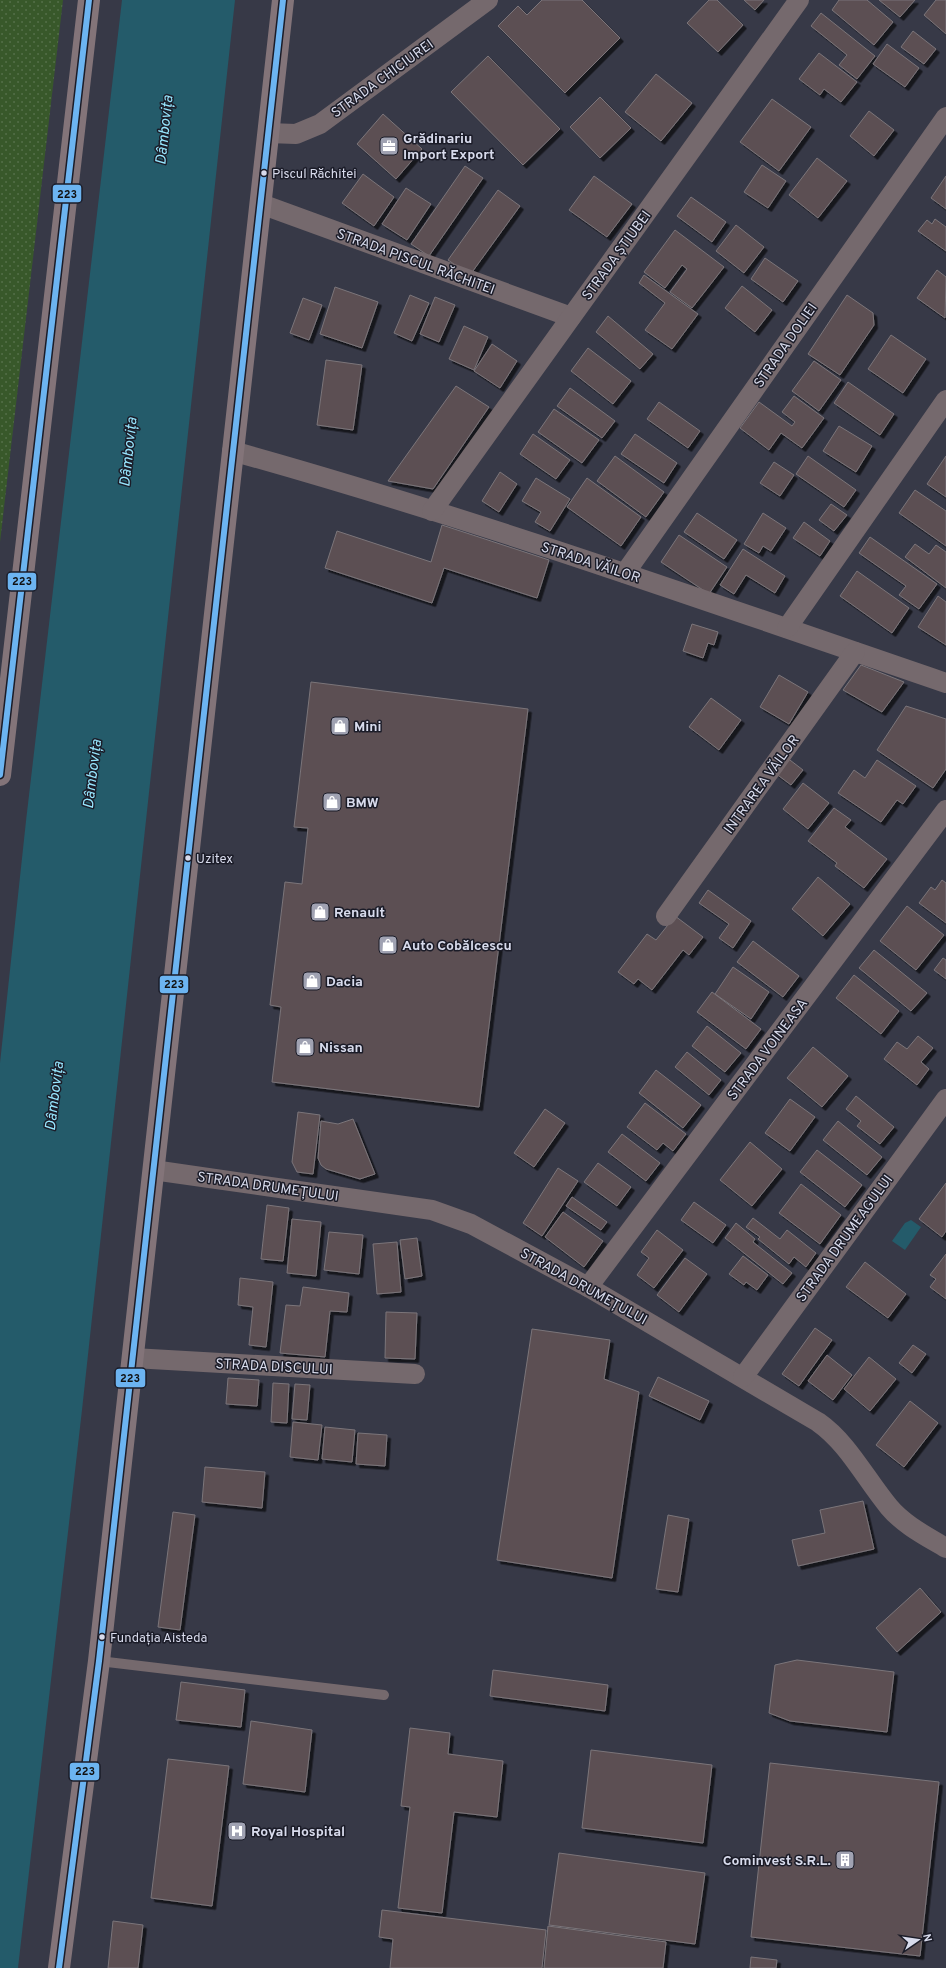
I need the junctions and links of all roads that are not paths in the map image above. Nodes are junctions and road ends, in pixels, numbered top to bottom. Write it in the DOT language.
graph roads {
  1 [pos="89,0"];
  2 [pos="283,0"];
  3 [pos="488,0"];
  4 [pos="798,0"];
  5 [pos="946,116"];
  6 [pos="268,133"];
  7 [pos="261,204"];
  8 [pos="572,317"];
  9 [pos="946,400"];
  10 [pos="232,452"];
  11 [pos="432,511"];
  12 [pos="625,573"];
  13 [pos="787,628"];
  14 [pos="856,652"];
  15 [pos="946,683"];
  16 [pos="0,775"];
  17 [pos="946,810"];
  18 [pos="666,916"];
  19 [pos="946,1099"];
  20 [pos="153,1170"];
  21 [pos="588,1287"];
  22 [pos="132,1358"];
  23 [pos="415,1374"];
  24 [pos="743,1377"];
  25 [pos="946,1548"];
  26 [pos="99,1661"];
  27 [pos="384,1695"];
  28 [pos="59,1968"];
  1 -- 16 [label="main road"];
  2 -- 6 [label="main road"];
  3 -- 6 [label="street, STRADA CHICIUREI"];
  4 -- 8 [label="street, STRADA ȘTIUBEI"];
  5 -- 12 [label="street, STRADA DOLIEI"];
  6 -- 7 [label="main road"];
  7 -- 8 [label="street, STRADA PISCUL RĂCHITEI"];
  7 -- 10 [label="main road"];
  8 -- 11 [label="street, STRADA ȘTIUBEI"];
  9 -- 13 [label="street"];
  10 -- 11 [label="street, STRADA VĂILOR"];
  10 -- 20 [label="main road"];
  11 -- 12 [label="street, STRADA VĂILOR"];
  12 -- 13 [label="street, STRADA VĂILOR"];
  13 -- 14 [label="street, STRADA VĂILOR"];
  14 -- 15 [label="street, STRADA VĂILOR"];
  14 -- 18 [label="street, INTRAREA VĂILOR"];
  17 -- 21 [label="street, STRADA VOINEASA"];
  19 -- 24 [label="street, STRADA DRUMEAGULUI"];
  20 -- 21 [label="street, STRADA DRUMEȚULUI"];
  20 -- 22 [label="main road"];
  21 -- 24 [label="street, STRADA DRUMEȚULUI"];
  22 -- 23 [label="street, STRADA DISCULUI"];
  22 -- 26 [label="main road"];
  24 -- 25 [label="street, STRADA DRUMEȚULUI"];
  26 -- 27 [label="lane"];
  26 -- 28 [label="main road"];
}
